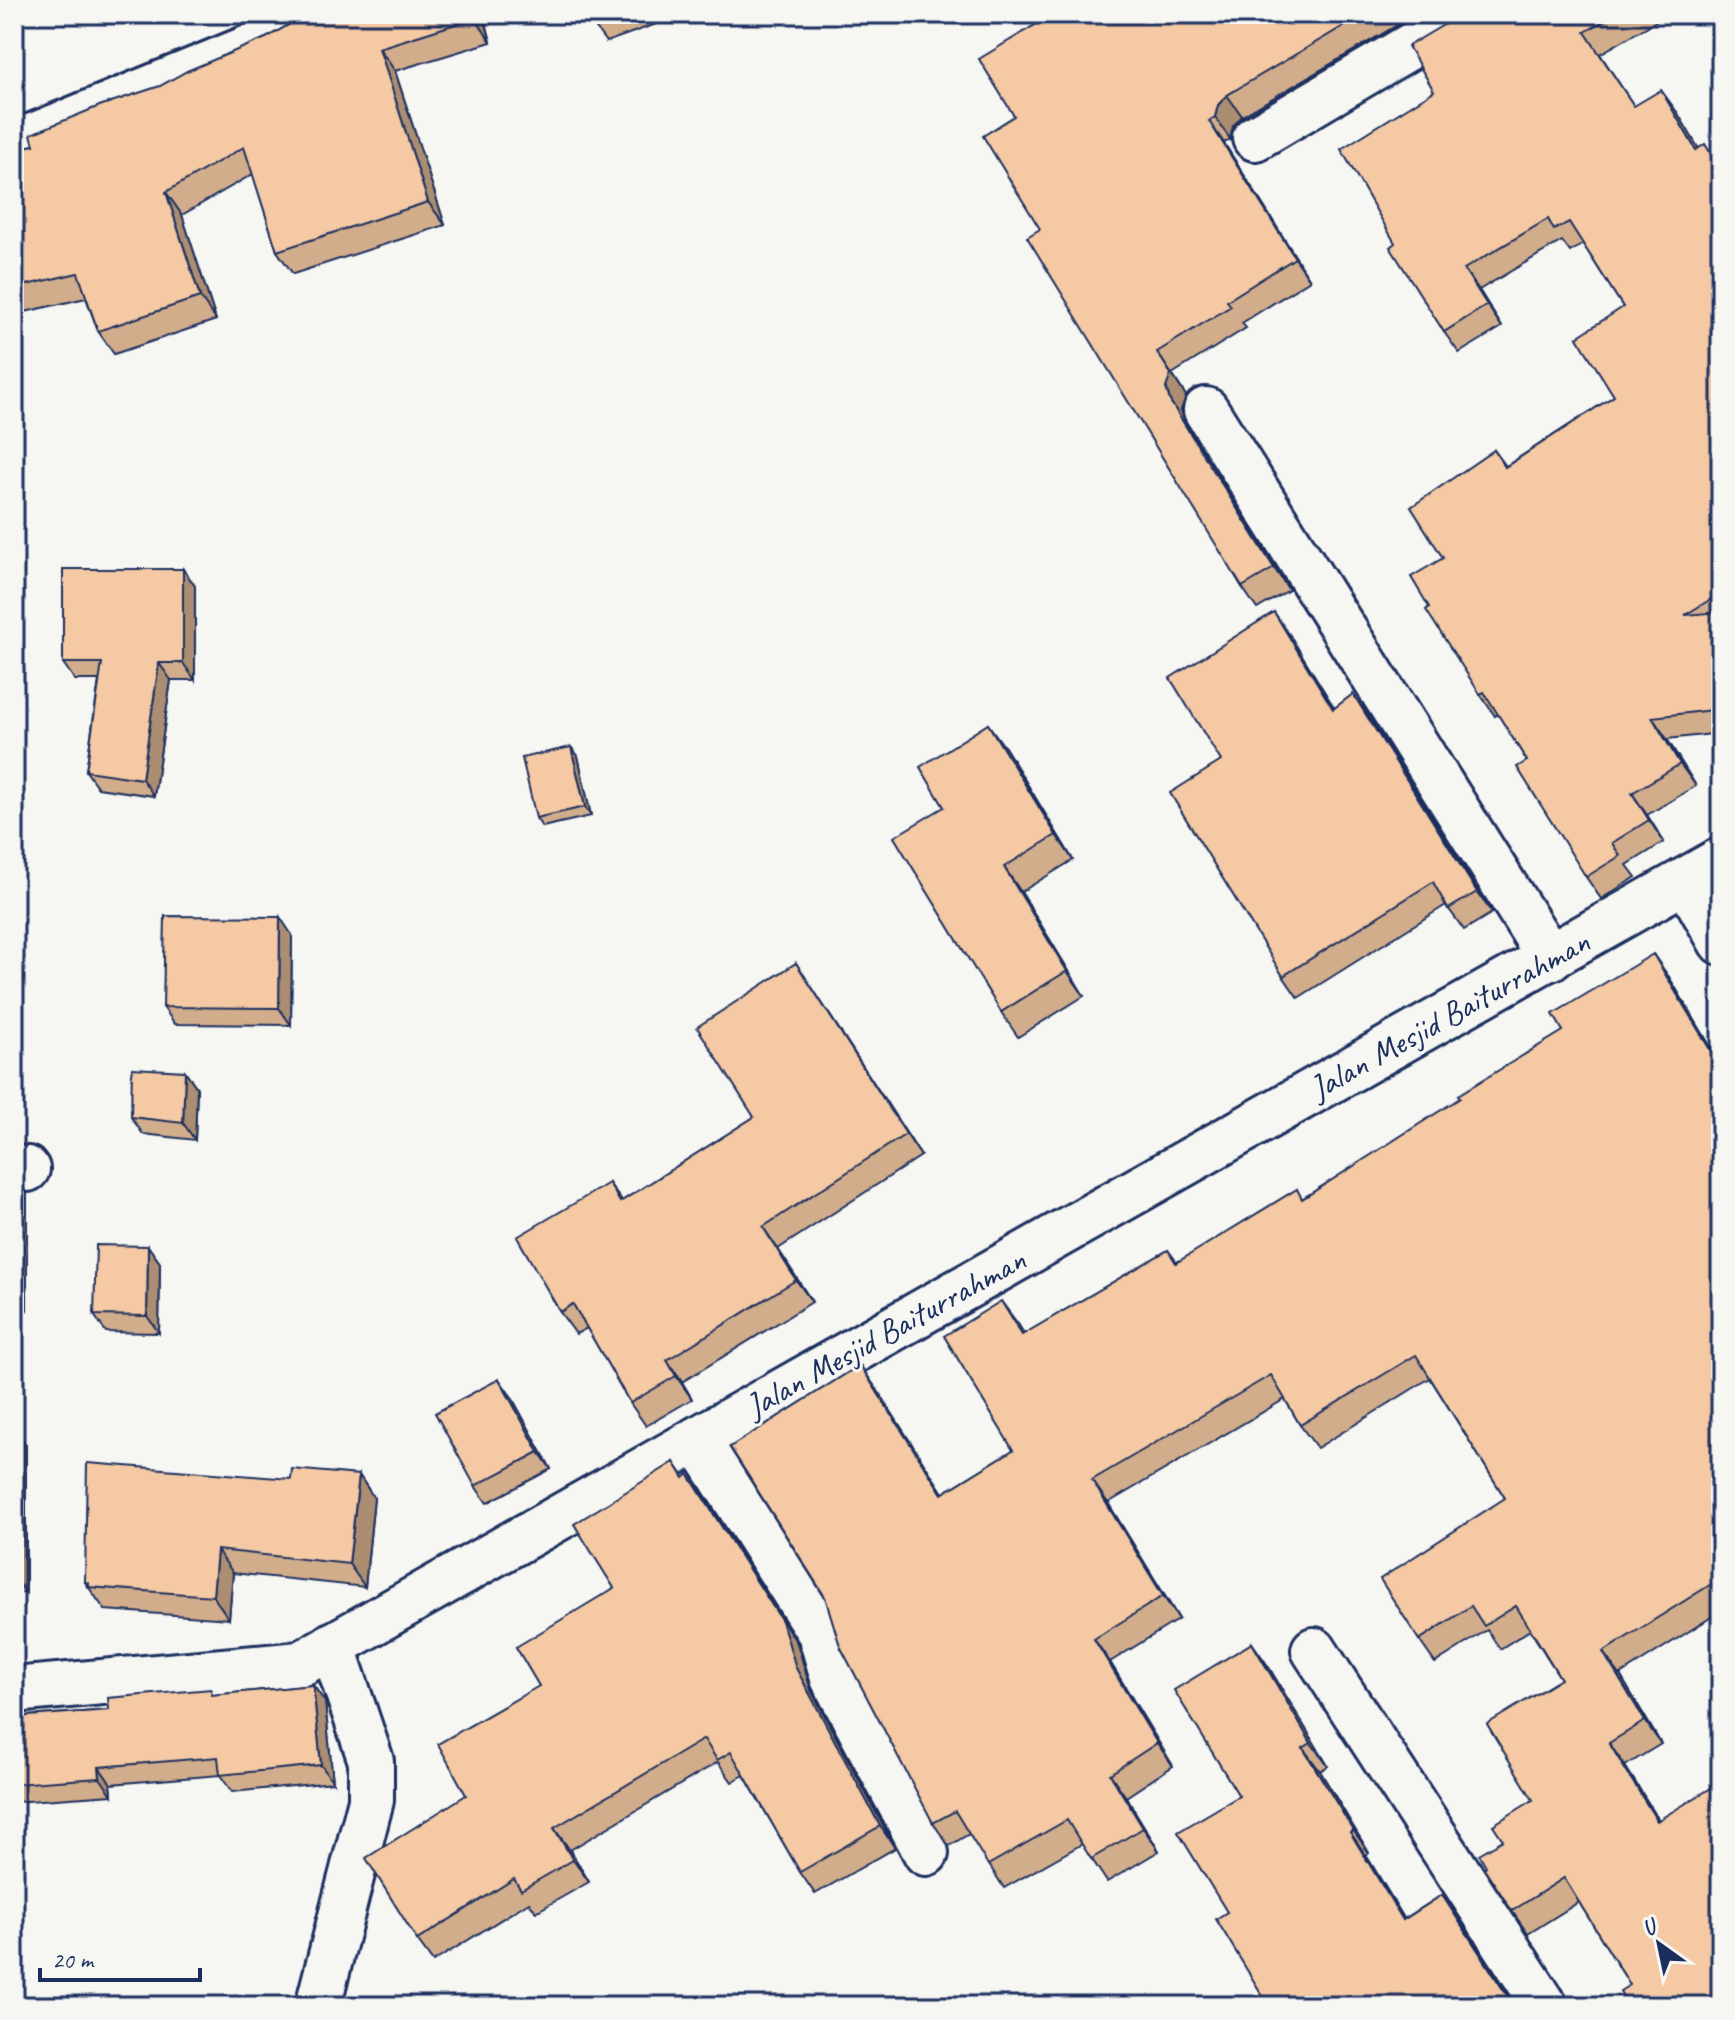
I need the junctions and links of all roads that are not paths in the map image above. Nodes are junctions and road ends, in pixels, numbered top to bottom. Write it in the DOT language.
graph roads {
  1 [pos="313,14"];
  2 [pos="1465,14"];
  3 [pos="1255,138"];
  4 [pos="14,140"];
  5 [pos="1206,410"];
  6 [pos="1703,870"];
  7 [pos="1721,942"];
  8 [pos="1550,958"];
  9 [pos="697,1439"];
  10 [pos="332,1645"];
  11 [pos="1314,1650"];
  12 [pos="14,1690"];
  13 [pos="926,1853"];
  14 [pos="318,2006"];
  15 [pos="1545,2006"];
  1 -- 4 [label="street"];
  2 -- 3 [label="street"];
  5 -- 8 [label="street"];
  6 -- 7 [label="street"];
  6 -- 8 [label="street, Jalan Mesjid Baiturrahman"];
  8 -- 9 [label="street, Jalan Mesjid Baiturrahman"];
  9 -- 10 [label="street, Jalan Mesjid Baiturrahman"];
  9 -- 13 [label="street"];
  10 -- 12 [label="street, Jalan Mesjid Baiturrahman"];
  10 -- 14 [label="street"];
  11 -- 15 [label="street"];
}
